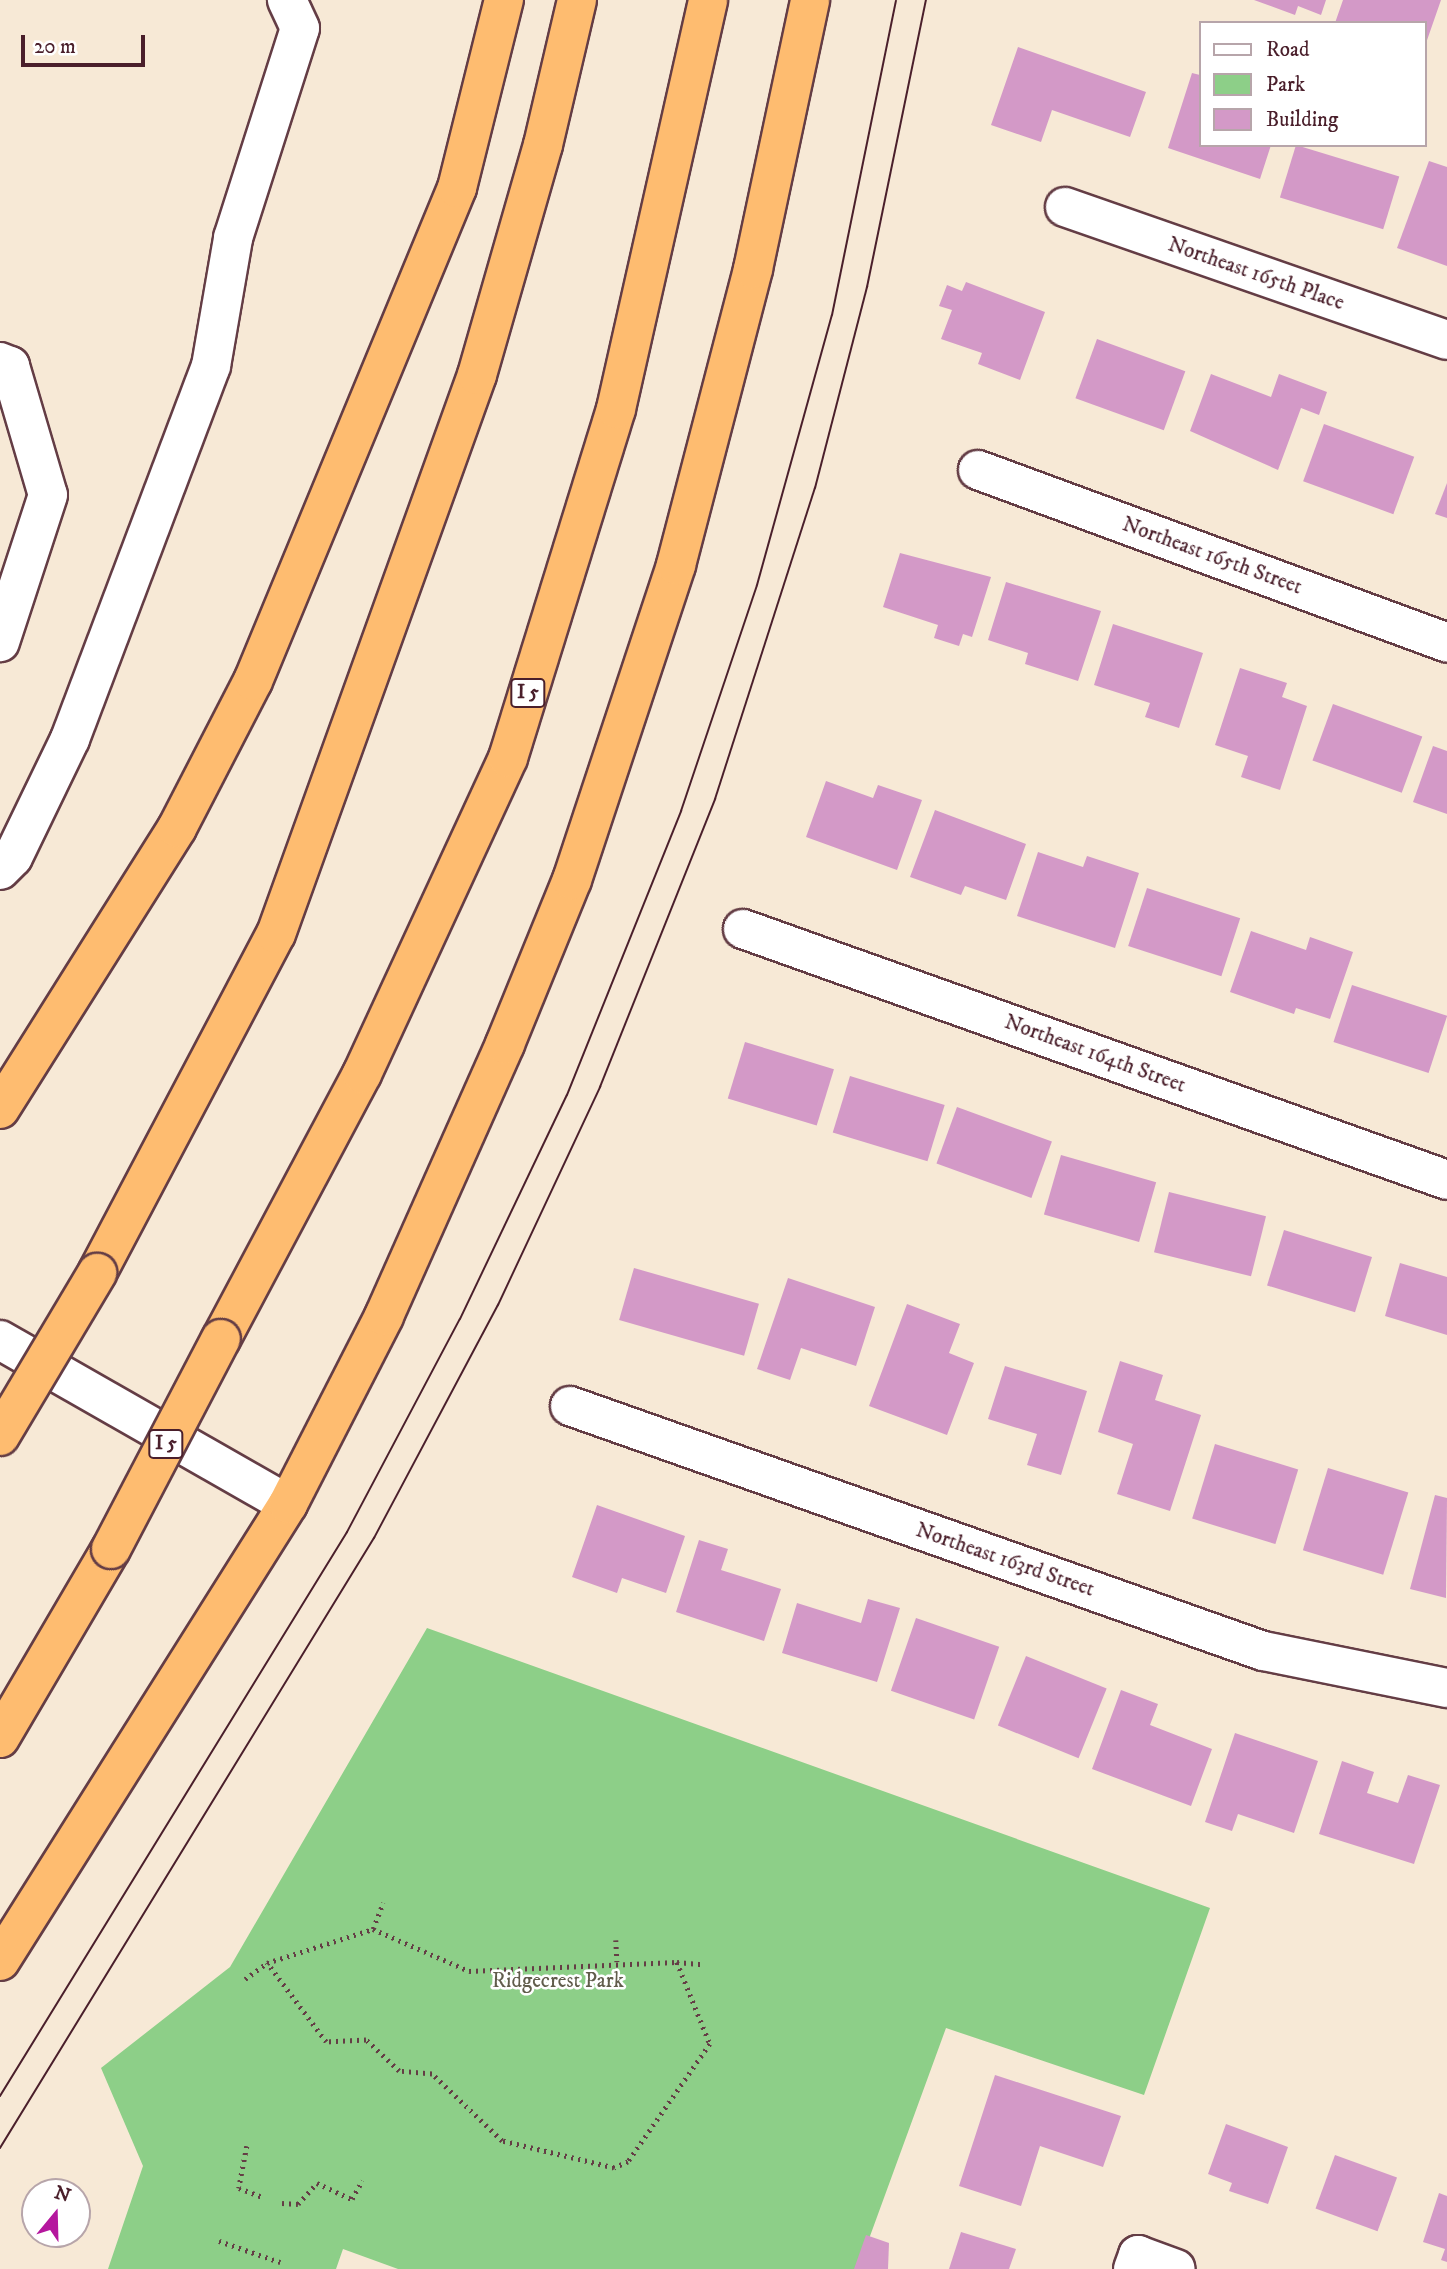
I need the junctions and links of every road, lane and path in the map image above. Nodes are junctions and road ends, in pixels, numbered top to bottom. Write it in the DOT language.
graph roads {
  1 [pos="287,0"];
  2 [pos="504,0"];
  3 [pos="577,0"];
  4 [pos="708,0"];
  5 [pos="810,0"];
  6 [pos="1065,207"];
  7 [pos="1447,340"];
  8 [pos="0,362"];
  9 [pos="978,470"];
  10 [pos="0,642"];
  11 [pos="1447,643"];
  12 [pos="0,870"];
  13 [pos="743,929"];
  14 [pos="0,1109"];
  15 [pos="1447,1180"];
  16 [pos="0,1340"];
  17 [pos="570,1406"];
  18 [pos="0,1436"];
  19 [pos="288,1504"];
  20 [pos="1447,1688"];
  21 [pos="0,1738"];
  22 [pos="383,1903"];
  23 [pos="373,1929"];
  24 [pos="616,1941"];
  25 [pos="0,1961"];
  26 [pos="617,1962"];
  27 [pos="677,1962"];
  28 [pos="267,1963"];
  29 [pos="702,1964"];
  30 [pos="245,1979"];
  31 [pos="247,2146"];
  32 [pos="362,2181"];
  33 [pos="264,2197"];
  34 [pos="282,2203"];
  35 [pos="219,2241"];
  36 [pos="280,2262"];
  37 [pos="1135,2262"];
  38 [pos="1176,2269"];
  1 -- 12 [label="street"];
  2 -- 14 [label="highway"];
  3 -- 18 [label="highway, bridge"];
  4 -- 21 [label="highway, I 5, bridge"];
  5 -- 19 [label="highway"];
  6 -- 7 [label="street, Northeast 165th Place"];
  8 -- 10 [label="street"];
  9 -- 11 [label="street, Northeast 165th Street"];
  13 -- 15 [label="street, Northeast 164th Street"];
  16 -- 19 [label="street"];
  17 -- 20 [label="street, Northeast 163rd Street"];
  19 -- 25 [label="highway"];
  22 -- 23 [label="path"];
  23 -- 26 [label="path"];
  23 -- 28 [label="path"];
  24 -- 26 [label="path"];
  26 -- 27 [label="path"];
  27 -- 28 [label="path"];
  27 -- 29 [label="path"];
  28 -- 30 [label="path"];
  31 -- 33 [label="path"];
  32 -- 34 [label="path"];
  35 -- 36 [label="path"];
  37 -- 38 [label="street"];
}
